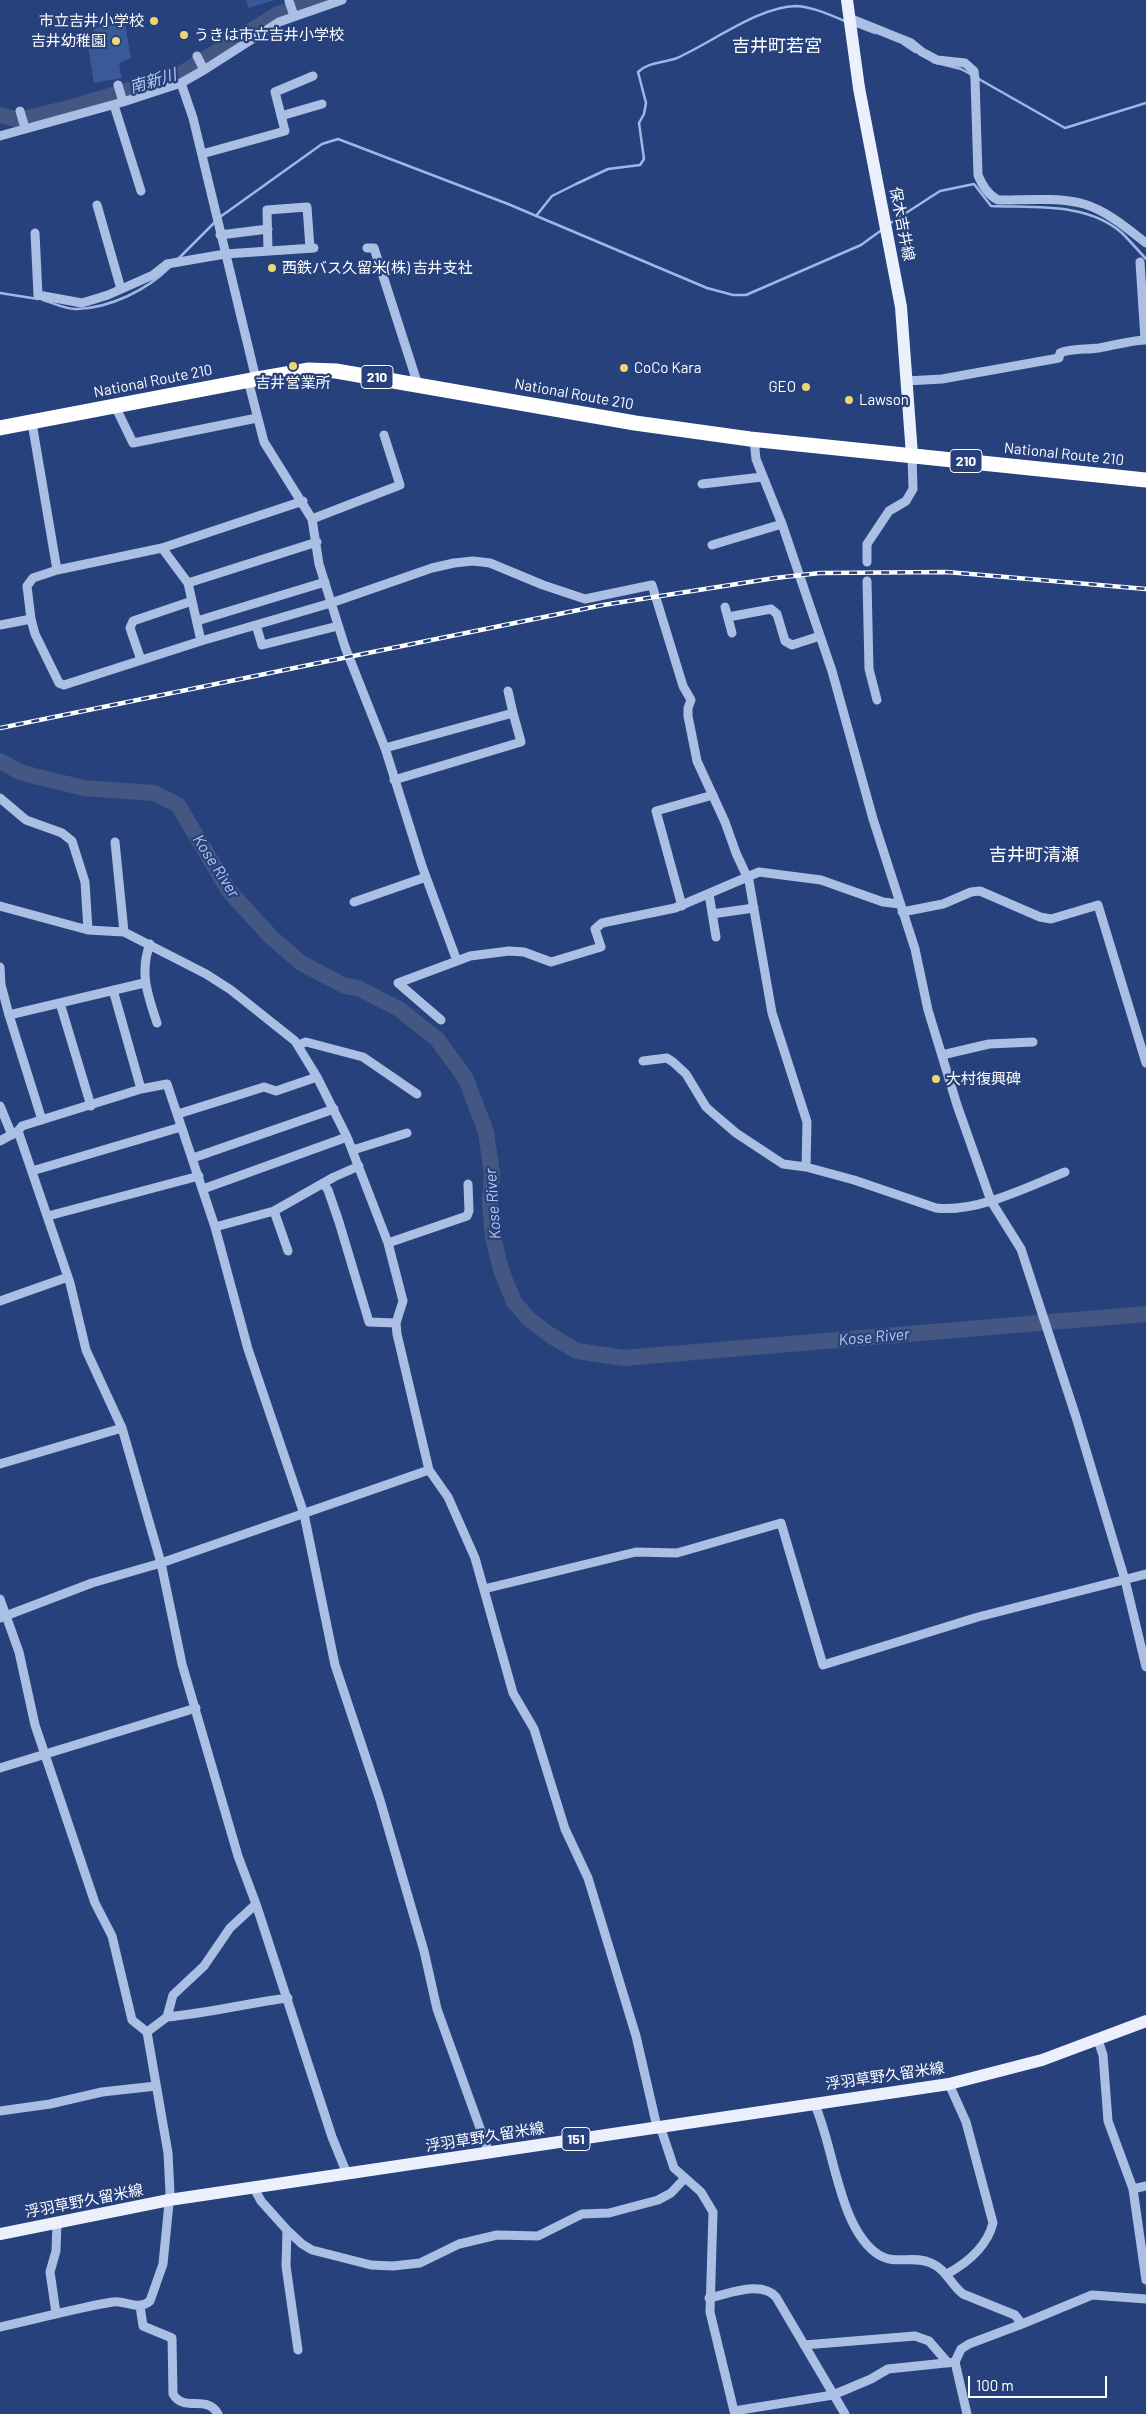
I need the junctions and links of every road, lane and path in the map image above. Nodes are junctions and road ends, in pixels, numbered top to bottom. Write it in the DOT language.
graph roads {
  1 [pos="342,0"];
  2 [pos="847,0"];
  3 [pos="292,8"];
  4 [pos="849,18"];
  5 [pos="198,57"];
  6 [pos="203,69"];
  7 [pos="313,76"];
  8 [pos="181,83"];
  9 [pos="118,86"];
  10 [pos="120,102"];
  11 [pos="322,104"];
  12 [pos="20,112"];
  13 [pos="281,116"];
  14 [pos="24,126"];
  15 [pos="0,136"];
  16 [pos="202,154"];
  17 [pos="141,191"];
  18 [pos="97,205"];
  19 [pos="268,229"];
  20 [pos="34,233"];
  21 [pos="220,235"];
  22 [pos="1146,243"];
  23 [pos="367,248"];
  24 [pos="268,251"];
  25 [pos="225,254"];
  26 [pos="1140,262"];
  27 [pos="121,289"];
  28 [pos="252,380"];
  29 [pos="907,381"];
  30 [pos="418,385"];
  31 [pos="114,406"];
  32 [pos="257,418"];
  33 [pos="32,423"];
  34 [pos="0,428"];
  35 [pos="384,435"];
  36 [pos="754,439"];
  37 [pos="912,455"];
  38 [pos="762,477"];
  39 [pos="1146,480"];
  40 [pos="702,484"];
  41 [pos="303,502"];
  42 [pos="312,519"];
  43 [pos="782,524"];
  44 [pos="317,542"];
  45 [pos="712,545"];
  46 [pos="162,548"];
  47 [pos="867,562"];
  48 [pos="57,570"];
  49 [pos="867,581"];
  50 [pos="325,582"];
  51 [pos="188,583"];
  52 [pos="192,601"];
  53 [pos="331,604"];
  54 [pos="725,607"];
  55 [pos="728,617"];
  56 [pos="31,619"];
  57 [pos="196,621"];
  58 [pos="0,625"];
  59 [pos="256,625"];
  60 [pos="338,626"];
  61 [pos="732,633"];
  62 [pos="820,636"];
  63 [pos="201,641"];
  64 [pos="141,660"];
  65 [pos="508,691"];
  66 [pos="877,700"];
  67 [pos="513,713"];
  68 [pos="385,748"];
  69 [pos="394,780"];
  70 [pos="713,795"];
  71 [pos="0,798"];
  72 [pos="115,842"];
  73 [pos="750,875"];
  74 [pos="426,877"];
  75 [pos="709,894"];
  76 [pos="354,902"];
  77 [pos="0,906"];
  78 [pos="682,906"];
  79 [pos="754,908"];
  80 [pos="901,908"];
  81 [pos="712,914"];
  82 [pos="88,930"];
  83 [pos="124,932"];
  84 [pos="716,937"];
  85 [pos="150,944"];
  86 [pos="457,961"];
  87 [pos="0,967"];
  88 [pos="144,983"];
  89 [pos="113,990"];
  90 [pos="60,1003"];
  91 [pos="9,1015"];
  92 [pos="441,1020"];
  93 [pos="156,1023"];
  94 [pos="1033,1042"];
  95 [pos="298,1045"];
  96 [pos="942,1055"];
  97 [pos="643,1061"];
  98 [pos="1146,1063"];
  99 [pos="317,1077"];
  100 [pos="141,1089"];
  101 [pos="417,1094"];
  102 [pos="0,1106"];
  103 [pos="91,1106"];
  104 [pos="334,1109"];
  105 [pos="178,1114"];
  106 [pos="42,1120"];
  107 [pos="181,1128"];
  108 [pos="15,1133"];
  109 [pos="407,1133"];
  110 [pos="347,1137"];
  111 [pos="0,1141"];
  112 [pos="353,1150"];
  113 [pos="193,1158"];
  114 [pos="359,1166"];
  115 [pos="806,1167"];
  116 [pos="32,1171"];
  117 [pos="1065,1172"];
  118 [pos="199,1176"];
  119 [pos="323,1183"];
  120 [pos="468,1184"];
  121 [pos="203,1189"];
  122 [pos="992,1201"];
  123 [pos="274,1211"];
  124 [pos="48,1216"];
  125 [pos="215,1227"];
  126 [pos="388,1243"];
  127 [pos="288,1251"];
  128 [pos="68,1277"];
  129 [pos="0,1302"];
  130 [pos="396,1323"];
  131 [pos="122,1428"];
  132 [pos="0,1464"];
  133 [pos="429,1470"];
  134 [pos="304,1514"];
  135 [pos="161,1563"];
  136 [pos="1146,1574"];
  137 [pos="1125,1580"];
  138 [pos="484,1589"];
  139 [pos="0,1599"];
  140 [pos="4,1618"];
  141 [pos="1146,1667"];
  142 [pos="196,1708"];
  143 [pos="45,1754"];
  144 [pos="0,1768"];
  145 [pos="256,1904"];
  146 [pos="288,1998"];
  147 [pos="167,2016"];
  148 [pos="1146,2021"];
  149 [pos="147,2032"];
  150 [pos="1098,2040"];
  151 [pos="949,2084"];
  152 [pos="156,2086"];
  153 [pos="814,2103"];
  154 [pos="0,2112"];
  155 [pos="657,2127"];
  156 [pos="489,2153"];
  157 [pos="347,2174"];
  158 [pos="685,2178"];
  159 [pos="1146,2186"];
  160 [pos="254,2188"];
  161 [pos="1133,2189"];
  162 [pos="169,2200"];
  163 [pos="56,2222"];
  164 [pos="287,2230"];
  165 [pos="0,2234"];
  166 [pos="947,2274"];
  167 [pos="1146,2280"];
  168 [pos="709,2298"];
  169 [pos="1146,2300"];
  170 [pos="140,2306"];
  171 [pos="56,2312"];
  172 [pos="1022,2324"];
  173 [pos="0,2327"];
  174 [pos="804,2345"];
  175 [pos="298,2350"];
  176 [pos="951,2363"];
  177 [pos="833,2395"];
  178 [pos="735,2413"];
  179 [pos="218,2414"];
  180 [pos="845,2414"];
  181 [pos="967,2414"];
  1 -- 3 [label="street"];
  2 -- 4 [label="main road, 保木吉井線"];
  3 -- 6 [label="street"];
  4 -- 22 [label="street"];
  4 -- 29 [label="main road, 保木吉井線"];
  5 -- 6 [label="street"];
  6 -- 8 [label="street"];
  7 -- 13 [label="street"];
  8 -- 10 [label="street"];
  8 -- 16 [label="street"];
  9 -- 10 [label="street"];
  10 -- 14 [label="street"];
  10 -- 17 [label="street"];
  11 -- 13 [label="street"];
  12 -- 14 [label="street"];
  13 -- 16 [label="street"];
  14 -- 15 [label="street"];
  16 -- 21 [label="street"];
  18 -- 27 [label="street"];
  19 -- 21 [label="street"];
  19 -- 24 [label="street"];
  19 -- 24 [label="street"];
  20 -- 27 [label="street"];
  21 -- 25 [label="street"];
  23 -- 30 [label="street"];
  24 -- 25 [label="street"];
  25 -- 27 [label="street"];
  25 -- 28 [label="street"];
  26 -- 29 [label="street"];
  28 -- 30 [label="highway, National Route 210 / 210"];
  28 -- 31 [label="highway, National Route 210 / 210"];
  28 -- 32 [label="street"];
  29 -- 37 [label="main road, 保木吉井線"];
  30 -- 36 [label="highway, National Route 210 / 210"];
  31 -- 32 [label="street"];
  31 -- 33 [label="highway, National Route 210 / 210"];
  32 -- 41 [label="street"];
  33 -- 34 [label="highway, National Route 210 / 210"];
  33 -- 48 [label="street"];
  35 -- 42 [label="street"];
  36 -- 37 [label="highway, National Route 210 / 210"];
  36 -- 38 [label="street"];
  37 -- 39 [label="highway, National Route 210 / 210"];
  37 -- 47 [label="street"];
  38 -- 40 [label="street"];
  38 -- 43 [label="street"];
  41 -- 42 [label="street"];
  41 -- 46 [label="street"];
  42 -- 44 [label="street"];
  43 -- 45 [label="street"];
  43 -- 62 [label="street"];
  44 -- 50 [label="street"];
  44 -- 51 [label="street"];
  46 -- 48 [label="street"];
  46 -- 51 [label="street"];
  48 -- 56 [label="street"];
  49 -- 66 [label="street"];
  50 -- 53 [label="street"];
  50 -- 57 [label="street"];
  51 -- 52 [label="street"];
  52 -- 57 [label="street"];
  52 -- 64 [label="street"];
  53 -- 59 [label="street"];
  53 -- 60 [label="street"];
  53 -- 70 [label="street"];
  54 -- 55 [label="street"];
  55 -- 61 [label="street"];
  55 -- 62 [label="street"];
  56 -- 58 [label="street"];
  56 -- 64 [label="street"];
  57 -- 63 [label="street"];
  59 -- 60 [label="street"];
  59 -- 63 [label="street"];
  60 -- 68 [label="street"];
  62 -- 80 [label="street"];
  63 -- 64 [label="street"];
  65 -- 67 [label="street"];
  67 -- 68 [label="street"];
  67 -- 69 [label="street"];
  68 -- 69 [label="street"];
  69 -- 74 [label="street"];
  70 -- 73 [label="street"];
  70 -- 78 [label="street"];
  71 -- 82 [label="street"];
  72 -- 83 [label="street"];
  73 -- 75 [label="street"];
  73 -- 79 [label="street"];
  73 -- 80 [label="street"];
  74 -- 76 [label="street"];
  74 -- 86 [label="street"];
  75 -- 78 [label="street"];
  75 -- 81 [label="street"];
  77 -- 82 [label="street"];
  78 -- 86 [label="street"];
  79 -- 81 [label="street"];
  79 -- 115 [label="street"];
  80 -- 96 [label="street"];
  80 -- 98 [label="street"];
  81 -- 84 [label="street"];
  82 -- 83 [label="street"];
  83 -- 85 [label="street"];
  85 -- 88 [label="street"];
  85 -- 95 [label="street"];
  86 -- 92 [label="street"];
  87 -- 91 [label="street"];
  88 -- 89 [label="street"];
  88 -- 93 [label="street"];
  89 -- 90 [label="street"];
  89 -- 100 [label="street"];
  90 -- 91 [label="street"];
  90 -- 103 [label="street"];
  91 -- 106 [label="street"];
  94 -- 96 [label="street"];
  95 -- 99 [label="street"];
  95 -- 101 [label="street"];
  96 -- 122 [label="street"];
  97 -- 115 [label="street"];
  99 -- 104 [label="street"];
  99 -- 105 [label="street"];
  100 -- 103 [label="street"];
  100 -- 105 [label="street"];
  102 -- 108 [label="street"];
  103 -- 106 [label="street"];
  104 -- 110 [label="street"];
  104 -- 113 [label="street"];
  105 -- 107 [label="street"];
  106 -- 108 [label="street"];
  107 -- 113 [label="street"];
  107 -- 116 [label="street"];
  108 -- 111 [label="street"];
  108 -- 116 [label="street"];
  109 -- 112 [label="street"];
  110 -- 112 [label="street"];
  110 -- 121 [label="street"];
  112 -- 114 [label="street"];
  113 -- 118 [label="street"];
  114 -- 119 [label="street"];
  114 -- 126 [label="street"];
  115 -- 122 [label="street"];
  116 -- 124 [label="street"];
  117 -- 122 [label="street"];
  118 -- 121 [label="street"];
  118 -- 124 [label="street"];
  119 -- 123 [label="street"];
  119 -- 130 [label="street"];
  120 -- 126 [label="street"];
  121 -- 125 [label="street"];
  122 -- 137 [label="street"];
  123 -- 125 [label="street"];
  123 -- 127 [label="street"];
  124 -- 128 [label="street"];
  125 -- 134 [label="street"];
  126 -- 130 [label="street"];
  128 -- 129 [label="street"];
  128 -- 131 [label="street"];
  130 -- 133 [label="street"];
  131 -- 132 [label="street"];
  131 -- 135 [label="street"];
  133 -- 134 [label="street"];
  133 -- 138 [label="street"];
  134 -- 135 [label="street"];
  134 -- 156 [label="street"];
  135 -- 140 [label="street"];
  135 -- 142 [label="street"];
  136 -- 137 [label="street"];
  137 -- 138 [label="street"];
  137 -- 141 [label="street"];
  138 -- 155 [label="street"];
  139 -- 140 [label="street"];
  140 -- 143 [label="street"];
  142 -- 143 [label="street"];
  142 -- 145 [label="street"];
  143 -- 144 [label="street"];
  143 -- 149 [label="street"];
  145 -- 146 [label="street"];
  145 -- 147 [label="street"];
  146 -- 147 [label="street"];
  146 -- 157 [label="street"];
  147 -- 149 [label="street"];
  148 -- 150 [label="main road, 浮羽草野久留米線 / 151"];
  149 -- 152 [label="street"];
  150 -- 151 [label="main road, 浮羽草野久留米線 / 151"];
  150 -- 161 [label="street"];
  151 -- 153 [label="main road, 浮羽草野久留米線 / 151"];
  151 -- 166 [label="street"];
  152 -- 154 [label="street"];
  152 -- 162 [label="street"];
  153 -- 155 [label="main road, 浮羽草野久留米線 / 151"];
  153 -- 166 [label="street"];
  155 -- 156 [label="main road, 浮羽草野久留米線 / 151"];
  155 -- 158 [label="street"];
  156 -- 157 [label="main road, 浮羽草野久留米線 / 151"];
  157 -- 160 [label="main road, 浮羽草野久留米線 / 151"];
  158 -- 164 [label="street"];
  158 -- 168 [label="street"];
  159 -- 161 [label="street"];
  160 -- 162 [label="main road, 浮羽草野久留米線 / 151"];
  160 -- 164 [label="street"];
  161 -- 167 [label="street"];
  162 -- 163 [label="main road, 浮羽草野久留米線 / 151"];
  162 -- 170 [label="street"];
  163 -- 165 [label="main road, 浮羽草野久留米線 / 151"];
  163 -- 171 [label="street"];
  164 -- 175 [label="street"];
  166 -- 172 [label="street"];
  168 -- 174 [label="street"];
  168 -- 178 [label="street"];
  169 -- 172 [label="street"];
  170 -- 171 [label="street"];
  170 -- 179 [label="street"];
  171 -- 173 [label="street"];
  172 -- 176 [label="street"];
  174 -- 176 [label="street"];
  174 -- 177 [label="street"];
  176 -- 177 [label="street"];
  176 -- 181 [label="street"];
  177 -- 178 [label="street"];
  177 -- 180 [label="street"];
}
